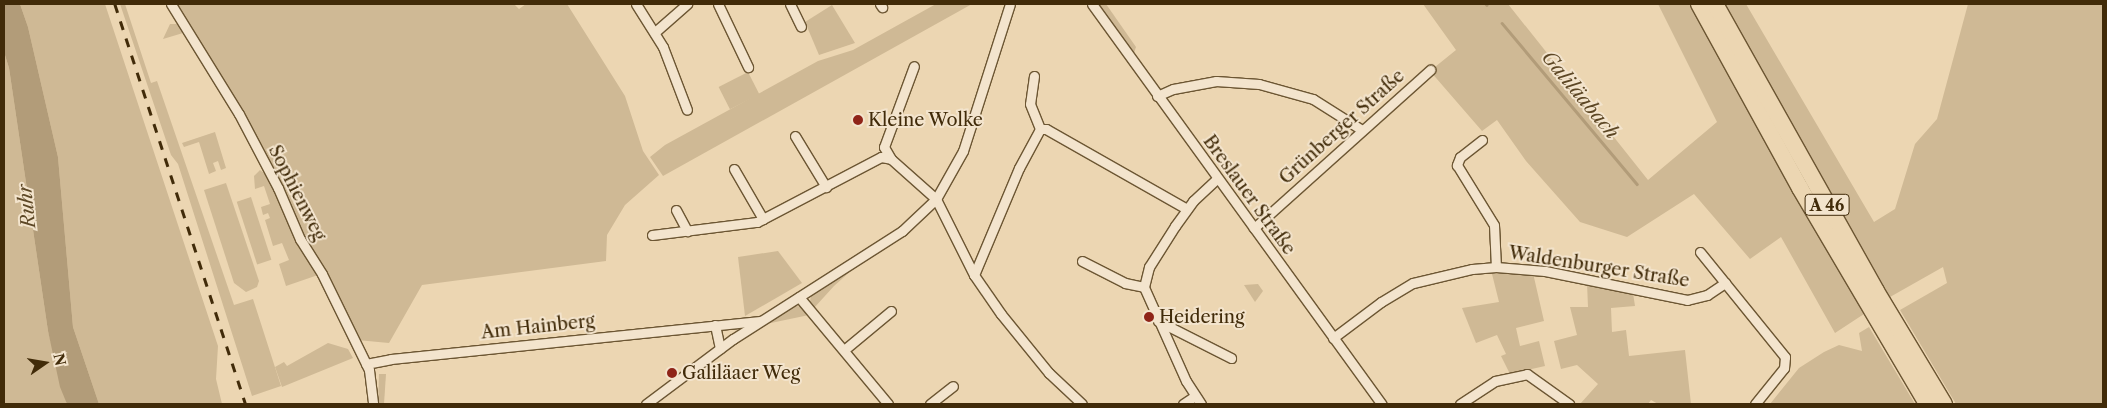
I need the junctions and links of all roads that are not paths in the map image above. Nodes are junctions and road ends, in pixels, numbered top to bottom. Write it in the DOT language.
graph roads {
  1 [pos="171,4"];
  2 [pos="636,4"];
  3 [pos="686,4"];
  4 [pos="718,4"];
  5 [pos="790,4"];
  6 [pos="1010,4"];
  7 [pos="1092,4"];
  8 [pos="1699,4"];
  9 [pos="1715,4"];
  10 [pos="801,27"];
  11 [pos="655,32"];
  12 [pos="914,66"];
  13 [pos="748,67"];
  14 [pos="1430,70"];
  15 [pos="1034,76"];
  16 [pos="1157,96"];
  17 [pos="687,110"];
  18 [pos="1040,129"];
  19 [pos="1362,130"];
  20 [pos="795,136"];
  21 [pos="1482,140"];
  22 [pos="891,159"];
  23 [pos="734,169"];
  24 [pos="1217,179"];
  25 [pos="826,187"];
  26 [pos="936,198"];
  27 [pos="1187,209"];
  28 [pos="676,210"];
  29 [pos="763,219"];
  30 [pos="1254,228"];
  31 [pos="687,231"];
  32 [pos="652,235"];
  33 [pos="1700,252"];
  34 [pos="1082,261"];
  35 [pos="1496,267"];
  36 [pos="974,275"];
  37 [pos="1725,284"];
  38 [pos="1144,287"];
  39 [pos="799,297"];
  40 [pos="891,311"];
  41 [pos="760,321"];
  42 [pos="1158,321"];
  43 [pos="715,325"];
  44 [pos="1333,338"];
  45 [pos="720,348"];
  46 [pos="844,350"];
  47 [pos="1231,358"];
  48 [pos="366,364"];
  49 [pos="952,386"];
  50 [pos="1195,396"];
  51 [pos="373,404"];
  52 [pos="646,404"];
  53 [pos="888,404"];
  54 [pos="930,404"];
  55 [pos="1082,404"];
  56 [pos="1183,404"];
  57 [pos="1201,404"];
  58 [pos="1382,404"];
  59 [pos="1460,404"];
  60 [pos="1568,404"];
  61 [pos="1755,404"];
  62 [pos="1927,404"];
  63 [pos="1944,404"];
  1 -- 48 [label="street, Sophienweg"];
  2 -- 11 [label="street"];
  3 -- 11 [label="street"];
  4 -- 13 [label="street"];
  5 -- 10 [label="street"];
  6 -- 26 [label="street"];
  7 -- 16 [label="street, Breslauer Straße"];
  8 -- 62 [label="highway, A 46"];
  9 -- 63 [label="highway, A 46"];
  11 -- 17 [label="street"];
  12 -- 22 [label="street"];
  14 -- 19 [label="street, Grünberger Straße"];
  15 -- 18 [label="street"];
  16 -- 19 [label="street"];
  16 -- 24 [label="street, Breslauer Straße"];
  18 -- 27 [label="street"];
  18 -- 36 [label="street"];
  19 -- 30 [label="street, Grünberger Straße"];
  20 -- 25 [label="street"];
  21 -- 35 [label="street"];
  22 -- 25 [label="street"];
  22 -- 26 [label="street"];
  23 -- 29 [label="street"];
  24 -- 27 [label="street"];
  24 -- 30 [label="street, Breslauer Straße"];
  25 -- 29 [label="street"];
  26 -- 36 [label="street"];
  26 -- 39 [label="street"];
  27 -- 38 [label="street"];
  28 -- 31 [label="street"];
  29 -- 31 [label="street"];
  30 -- 44 [label="street, Breslauer Straße"];
  31 -- 32 [label="street"];
  33 -- 37 [label="street"];
  34 -- 38 [label="street"];
  35 -- 37 [label="street, Waldenburger Straße"];
  35 -- 44 [label="street, Waldenburger Straße"];
  36 -- 55 [label="street"];
  37 -- 61 [label="street"];
  38 -- 42 [label="street"];
  39 -- 41 [label="street"];
  39 -- 46 [label="street"];
  40 -- 46 [label="street"];
  41 -- 43 [label="street, Am Hainberg"];
  41 -- 45 [label="street"];
  42 -- 47 [label="street"];
  42 -- 50 [label="street"];
  43 -- 45 [label="street"];
  43 -- 48 [label="street, Am Hainberg"];
  44 -- 58 [label="street, Breslauer Straße"];
  45 -- 52 [label="street"];
  46 -- 53 [label="street"];
  48 -- 51 [label="street, Sophienweg"];
  49 -- 54 [label="street"];
  50 -- 56 [label="street"];
  50 -- 57 [label="street"];
  59 -- 60 [label="street"];
}
